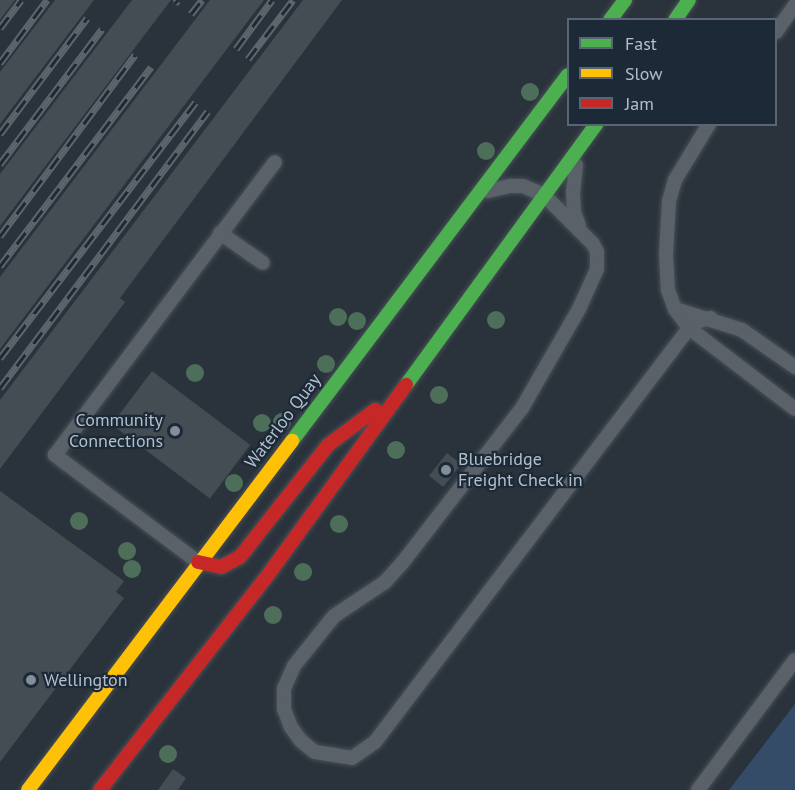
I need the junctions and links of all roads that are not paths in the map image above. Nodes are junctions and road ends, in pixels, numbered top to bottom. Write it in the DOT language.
graph roads {
  1 [pos="625,0"];
  2 [pos="689,0"];
  3 [pos="795,5"];
  4 [pos="612,18"];
  5 [pos="676,18"];
  6 [pos="777,31"];
  7 [pos="567,76"];
  8 [pos="595,126"];
  9 [pos="708,126"];
  10 [pos="580,146"];
  11 [pos="275,162"];
  12 [pos="544,195"];
  13 [pos="478,196"];
  14 [pos="579,228"];
  15 [pos="220,233"];
  16 [pos="263,264"];
  17 [pos="675,309"];
  18 [pos="710,318"];
  19 [pos="689,328"];
  20 [pos="795,367"];
  21 [pos="400,391"];
  22 [pos="795,409"];
  23 [pos="198,562"];
  24 [pos="795,660"];
  25 [pos="28,790"];
  26 [pos="100,790"];
  27 [pos="698,790"];
  1 -- 4 [label="main road"];
  2 -- 5 [label="main road"];
  3 -- 6 [label="lane"];
  7 -- 13 [label="main road, Waterloo Quay"];
  8 -- 10 [label="main road"];
  9 -- 17 [label="lane"];
  10 -- 12 [label="main road"];
  10 -- 14 [label="lane"];
  11 -- 15 [label="lane"];
  12 -- 13 [label="lane"];
  12 -- 14 [label="lane"];
  12 -- 21 [label="main road"];
  13 -- 23 [label="main road, Waterloo Quay"];
  14 -- 19 [label="lane"];
  15 -- 16 [label="lane"];
  15 -- 23 [label="lane"];
  17 -- 18 [label="lane"];
  17 -- 19 [label="lane"];
  18 -- 19 [label="lane"];
  18 -- 20 [label="lane"];
  19 -- 22 [label="lane"];
  21 -- 23 [label="main road"];
  21 -- 26 [label="main road"];
  23 -- 25 [label="main road, Waterloo Quay"];
  24 -- 27 [label="lane"];
}
